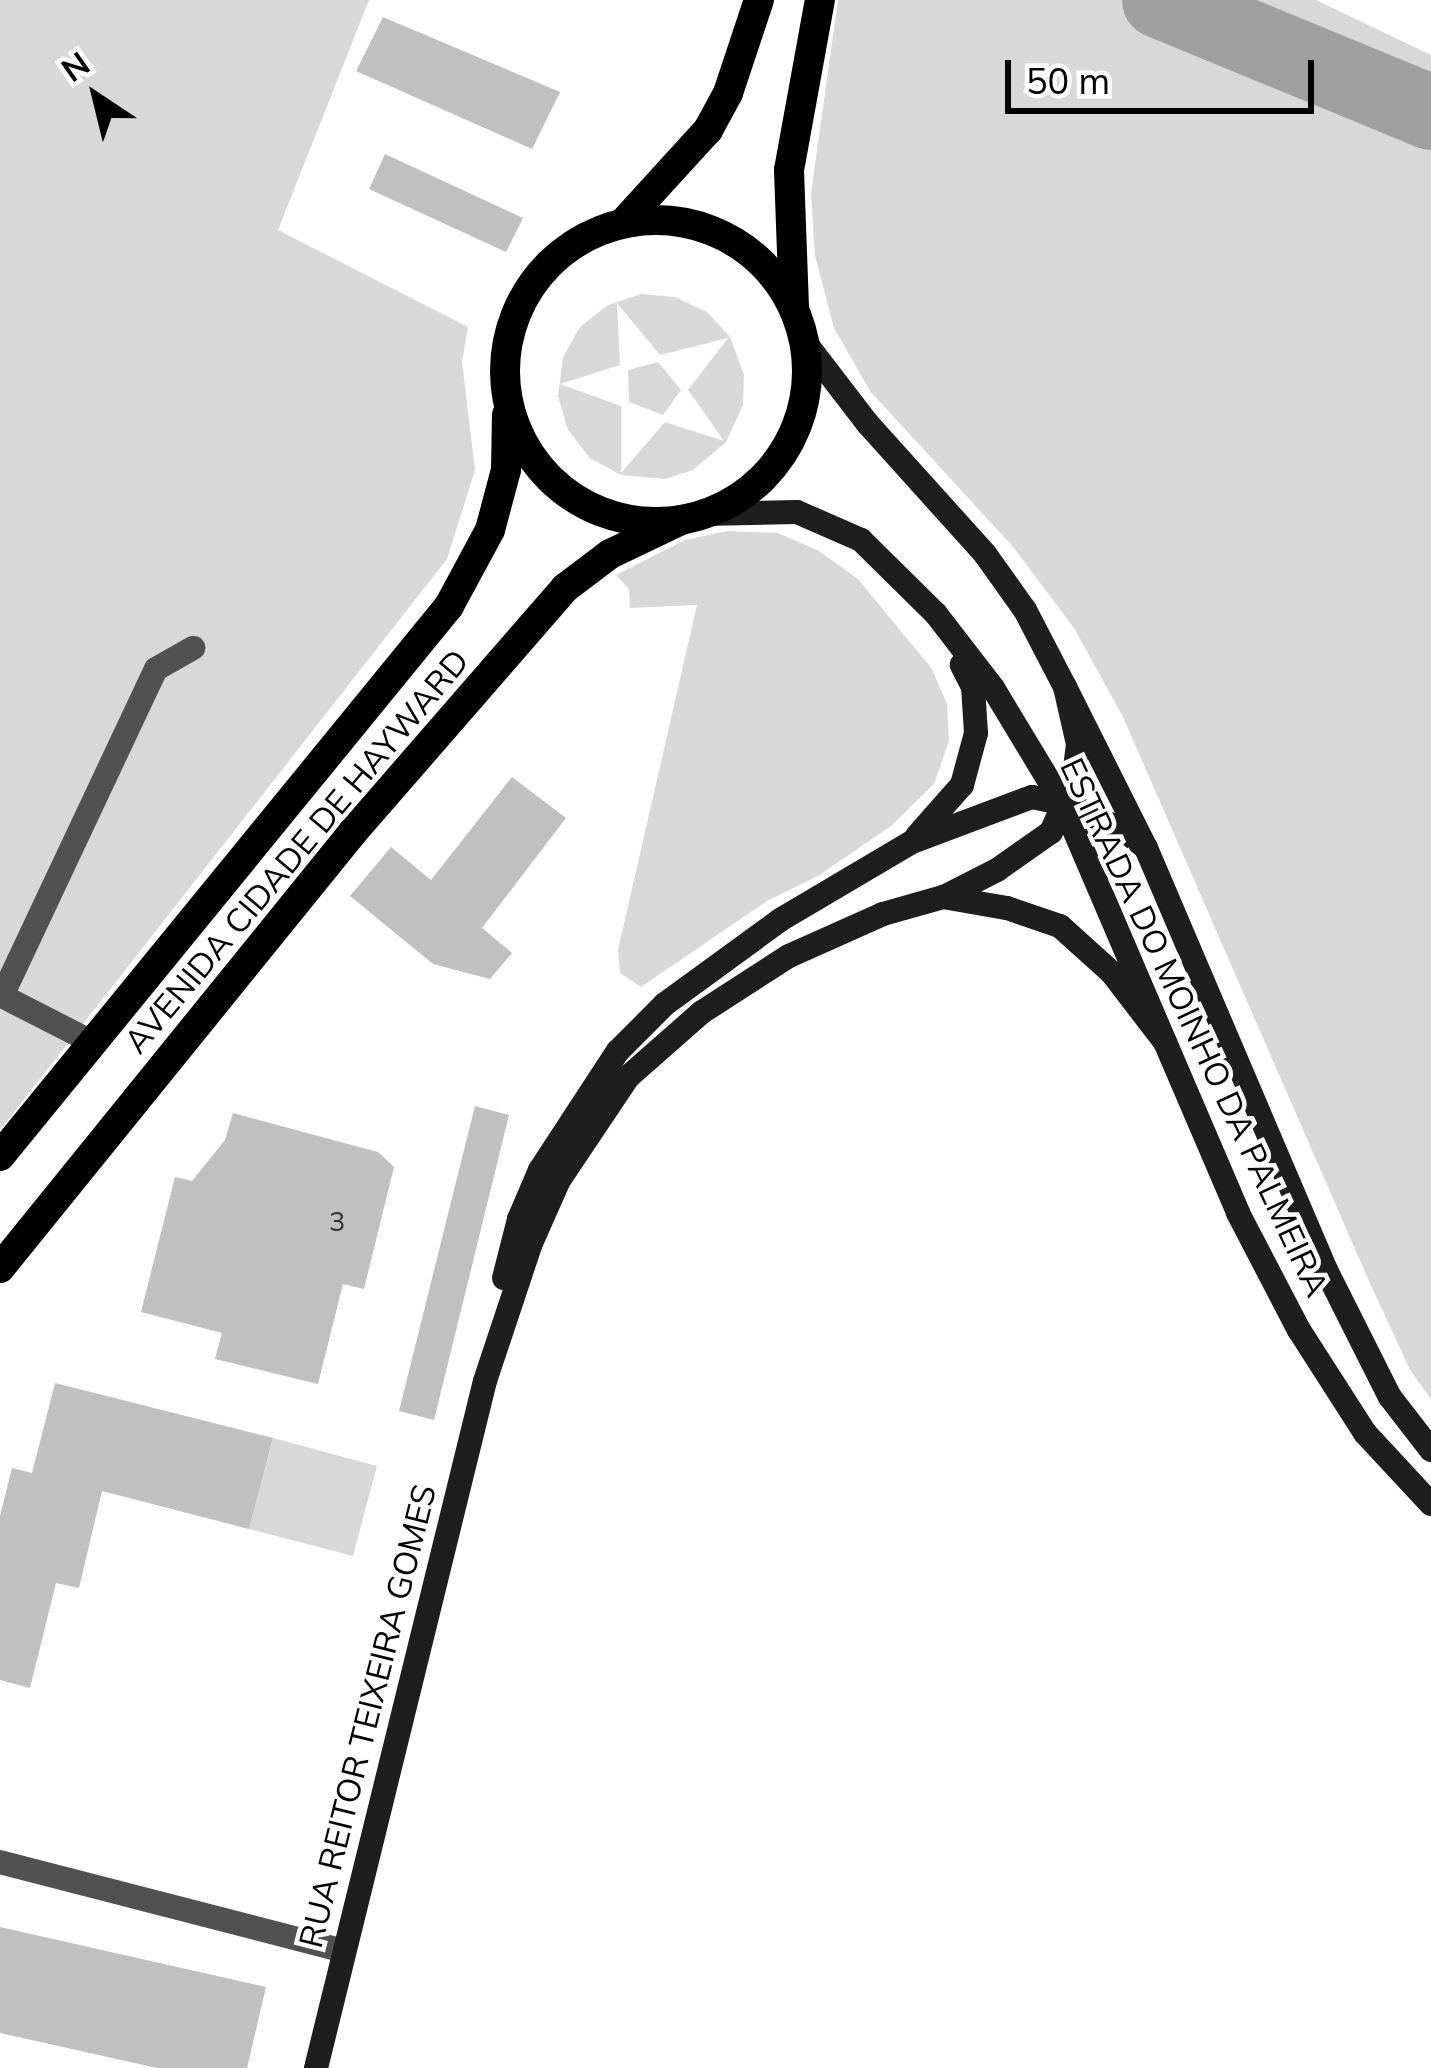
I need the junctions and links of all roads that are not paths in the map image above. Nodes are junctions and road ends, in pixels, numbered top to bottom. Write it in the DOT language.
graph roads {
  1 [pos="759,0"];
  2 [pos="820,0"];
  3 [pos="623,223"];
  4 [pos="794,307"];
  5 [pos="805,342"];
  6 [pos="507,397"];
  7 [pos="693,517"];
  8 [pos="936,614"];
  9 [pos="193,647"];
  10 [pos="1065,687"];
  11 [pos="1063,804"];
  12 [pos="912,842"];
  13 [pos="1146,848"];
  14 [pos="943,897"];
  15 [pos="1,996"];
  16 [pos="92,1042"];
  17 [pos="1165,1042"];
  18 [pos="0,1156"];
  19 [pos="0,1268"];
  20 [pos="485,1381"];
  21 [pos="1431,1450"];
  22 [pos="1431,1504"];
  23 [pos="0,1862"];
  24 [pos="344,1952"];
  25 [pos="316,2068"];
  1 -- 3 [label="main road"];
  2 -- 4 [label="main road"];
  3 -- 4 [label="main road"];
  3 -- 6 [label="main road"];
  4 -- 5 [label="main road"];
  5 -- 7 [label="main road"];
  5 -- 10 [label="street"];
  6 -- 7 [label="main road"];
  6 -- 16 [label="main road, AVENIDA CIDADE DE HAYWARD"];
  7 -- 8 [label="street, ESTRADA DO MOINHO DA PALMEIRA"];
  7 -- 19 [label="main road, AVENIDA CIDADE DE HAYWARD"];
  8 -- 11 [label="street, ESTRADA DO MOINHO DA PALMEIRA"];
  8 -- 12 [label="street"];
  9 -- 15 [label="street"];
  10 -- 11 [label="street"];
  10 -- 13 [label="street, ESTRADA DO MOINHO DA PALMEIRA"];
  11 -- 12 [label="street"];
  11 -- 13 [label="street"];
  11 -- 14 [label="street"];
  11 -- 17 [label="street, ESTRADA DO MOINHO DA PALMEIRA"];
  12 -- 20 [label="street"];
  13 -- 21 [label="street, ESTRADA DO MOINHO DA PALMEIRA"];
  14 -- 17 [label="street"];
  14 -- 20 [label="street"];
  15 -- 16 [label="street"];
  16 -- 18 [label="main road, AVENIDA CIDADE DE HAYWARD"];
  17 -- 22 [label="street, ESTRADA DO MOINHO DA PALMEIRA"];
  20 -- 24 [label="street, RUA REITOR TEIXEIRA GOMES"];
  23 -- 24 [label="street"];
  24 -- 25 [label="street, RUA REITOR TEIXEIRA GOMES"];
}
